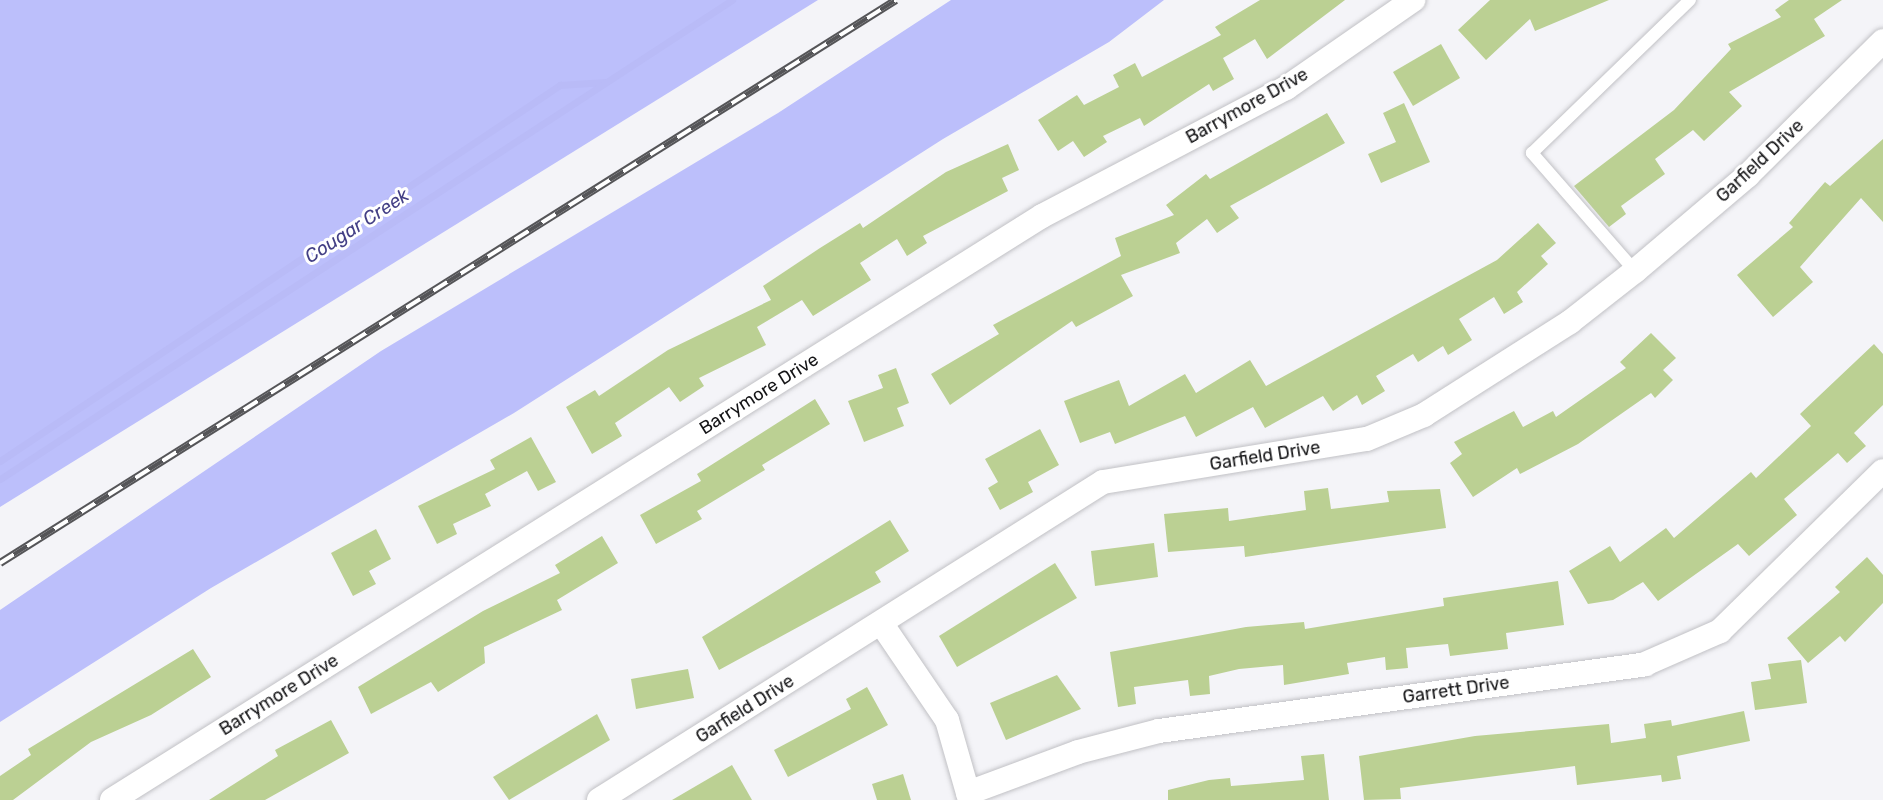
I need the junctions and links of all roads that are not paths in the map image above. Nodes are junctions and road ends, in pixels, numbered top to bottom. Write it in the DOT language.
graph roads {
  1 [pos="1413,0"];
  2 [pos="1690,0"];
  3 [pos="1883,41"];
  4 [pos="1635,271"];
  5 [pos="1879,485"];
  6 [pos="881,622"];
  7 [pos="969,796"];
  8 [pos="605,798"];
  9 [pos="112,800"];
  1 -- 9 [label="street, Barrymore Drive"];
  2 -- 4 [label="lane"];
  3 -- 4 [label="street, Garfield Drive"];
  4 -- 6 [label="street, Garfield Drive"];
  5 -- 7 [label="street, Garrett Drive"];
  6 -- 7 [label="street"];
  6 -- 8 [label="street, Garfield Drive"];
}
